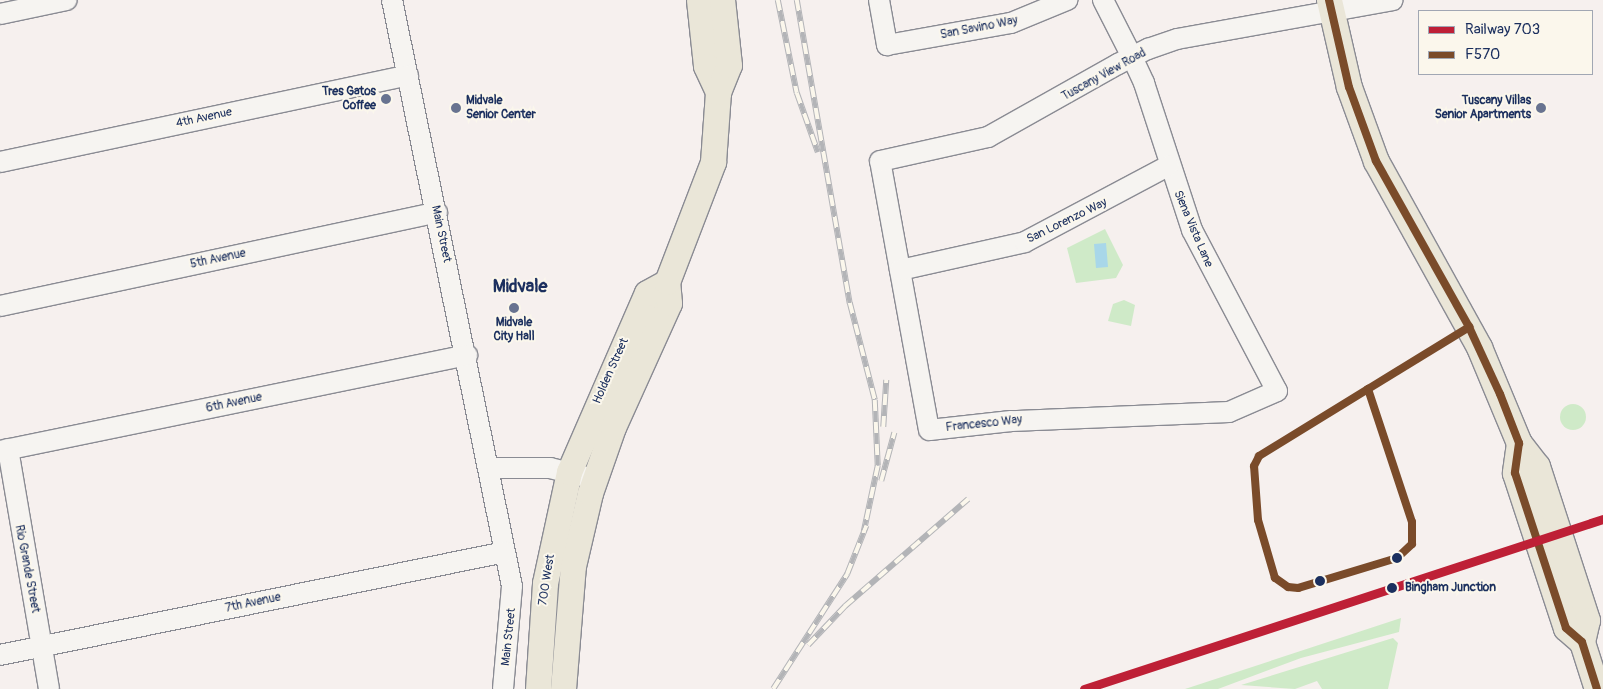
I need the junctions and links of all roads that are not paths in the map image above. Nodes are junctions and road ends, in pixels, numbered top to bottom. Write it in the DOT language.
graph roads {
  1 [pos="67,0"];
  2 [pos="392,0"];
  3 [pos="699,0"];
  4 [pos="722,0"];
  5 [pos="879,0"];
  6 [pos="1067,0"];
  7 [pos="1103,0"];
  8 [pos="1393,0"];
  9 [pos="1330,5"];
  10 [pos="0,14"];
  11 [pos="1132,57"];
  12 [pos="408,75"];
  13 [pos="718,92"];
  14 [pos="880,161"];
  15 [pos="0,162"];
  16 [pos="1168,166"];
  17 [pos="437,212"];
  18 [pos="900,270"];
  19 [pos="667,282"];
  20 [pos="0,306"];
  21 [pos="467,355"];
  22 [pos="1277,391"];
  23 [pos="4,450"];
  24 [pos="490,468"];
  25 [pos="569,472"];
  26 [pos="594,479"];
  27 [pos="505,552"];
  28 [pos="42,646"];
  29 [pos="0,655"];
  30 [pos="49,689"];
  31 [pos="503,689"];
  32 [pos="538,689"];
  33 [pos="562,689"];
  34 [pos="1597,689"];
  1 -- 10 [label="street"];
  2 -- 12 [label="street, Main Street"];
  3 -- 13 [label="main road, Holden Street"];
  4 -- 13 [label="main road, Holden Street"];
  5 -- 6 [label="street, San Savino Way"];
  7 -- 11 [label="street, Siena Vista Lane"];
  8 -- 9 [label="street, Tuscany View Road"];
  9 -- 11 [label="street, Tuscany View Road"];
  9 -- 34 [label="main road"];
  11 -- 14 [label="street, Tuscany View Road"];
  11 -- 16 [label="street, Siena Vista Lane"];
  12 -- 15 [label="street, 4th Avenue"];
  12 -- 17 [label="street, Main Street"];
  13 -- 19 [label="main road, Holden Street"];
  14 -- 18 [label="street, Francesco Way"];
  16 -- 18 [label="street, San Lorenzo Way"];
  16 -- 22 [label="street, Siena Vista Lane"];
  17 -- 20 [label="street, 5th Avenue"];
  17 -- 21 [label="street, Main Street"];
  18 -- 22 [label="street, Francesco Way"];
  19 -- 25 [label="main road, Holden Street"];
  19 -- 26 [label="main road, Holden Street"];
  21 -- 23 [label="street, 6th Avenue"];
  21 -- 24 [label="street, Main Street"];
  23 -- 28 [label="street, Rio Grande Street"];
  24 -- 25 [label="street"];
  24 -- 27 [label="street, Main Street"];
  25 -- 26 [label="street"];
  25 -- 32 [label="main road, 700 West"];
  26 -- 33 [label="main road, 700 West"];
  27 -- 28 [label="street, 7th Avenue"];
  27 -- 31 [label="street, Main Street"];
  28 -- 29 [label="street, 7th Avenue"];
  28 -- 30 [label="street, Rio Grande Street"];
}
